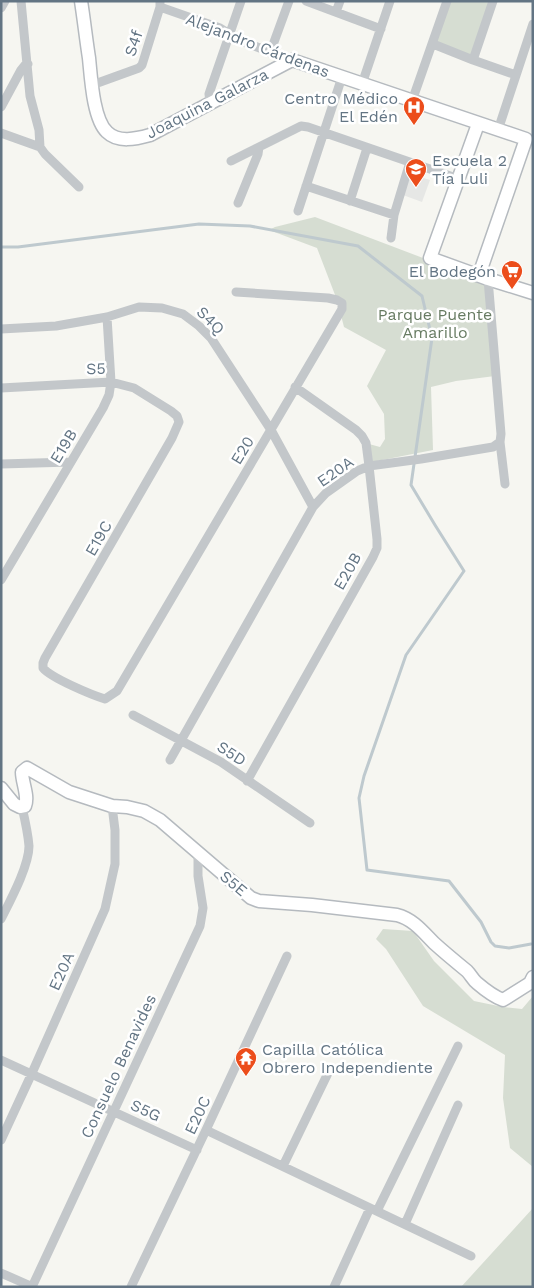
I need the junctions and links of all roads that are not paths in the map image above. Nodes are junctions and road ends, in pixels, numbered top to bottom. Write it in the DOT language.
graph roads {
  1 [pos="21,1"];
  2 [pos="81,1"];
  3 [pos="241,1"];
  4 [pos="289,1"];
  5 [pos="306,1"];
  6 [pos="340,1"];
  7 [pos="390,1"];
  8 [pos="447,1"];
  9 [pos="493,1"];
  10 [pos="160,4"];
  11 [pos="336,12"];
  12 [pos="533,24"];
  13 [pos="381,29"];
  14 [pos="229,34"];
  15 [pos="433,44"];
  16 [pos="270,52"];
  17 [pos="292,60"];
  18 [pos="473,60"];
  19 [pos="28,64"];
  20 [pos="516,75"];
  21 [pos="342,77"];
  22 [pos="362,84"];
  23 [pos="92,85"];
  24 [pos="412,101"];
  25 [pos="210,102"];
  26 [pos="1,107"];
  27 [pos="478,124"];
  28 [pos="498,130"];
  29 [pos="1,132"];
  30 [pos="323,133"];
  31 [pos="529,140"];
  32 [pos="40,147"];
  33 [pos="259,147"];
  34 [pos="367,148"];
  35 [pos="231,161"];
  36 [pos="410,162"];
  37 [pos="459,179"];
  38 [pos="79,186"];
  39 [pos="306,186"];
  40 [pos="350,201"];
  41 [pos="238,202"];
  42 [pos="298,211"];
  43 [pos="394,215"];
  44 [pos="391,238"];
  45 [pos="483,277"];
  46 [pos="236,292"];
  47 [pos="533,293"];
  48 [pos="107,316"];
  49 [pos="1,329"];
  50 [pos="111,382"];
  51 [pos="295,387"];
  52 [pos="1,388"];
  53 [pos="179,422"];
  54 [pos="271,430"];
  55 [pos="500,442"];
  56 [pos="71,462"];
  57 [pos="1,464"];
  58 [pos="371,466"];
  59 [pos="505,484"];
  60 [pos="313,507"];
  61 [pos="1,580"];
  62 [pos="106,699"];
  63 [pos="133,715"];
  64 [pos="181,740"];
  65 [pos="170,760"];
  66 [pos="247,781"];
  67 [pos="1,788"];
  68 [pos="112,806"];
  69 [pos="22,807"];
  70 [pos="310,823"];
  71 [pos="198,853"];
  72 [pos="1,919"];
  73 [pos="287,956"];
  74 [pos="533,977"];
  75 [pos="458,1046"];
  76 [pos="1,1060"];
  77 [pos="329,1071"];
  78 [pos="32,1073"];
  79 [pos="458,1106"];
  80 [pos="113,1112"];
  81 [pos="206,1130"];
  82 [pos="1,1140"];
  83 [pos="197,1150"];
  84 [pos="283,1166"];
  85 [pos="373,1210"];
  86 [pos="405,1224"];
  87 [pos="471,1256"];
  88 [pos="1,1273"];
  89 [pos="32,1287"];
  90 [pos="131,1287"];
  91 [pos="334,1287"];
  1 -- 19 [label="street"];
  2 -- 23 [label="street, Joaquina Galarza"];
  3 -- 14 [label="street"];
  4 -- 16 [label="street"];
  5 -- 11 [label="street"];
  6 -- 11 [label="street"];
  7 -- 13 [label="street"];
  8 -- 15 [label="street"];
  9 -- 18 [label="street"];
  10 -- 14 [label="street, Alejandro Cárdenas"];
  10 -- 23 [label="street, S4f"];
  11 -- 13 [label="street"];
  12 -- 20 [label="street"];
  13 -- 22 [label="street"];
  14 -- 16 [label="street, Alejandro Cárdenas"];
  14 -- 25 [label="street"];
  15 -- 18 [label="street"];
  15 -- 24 [label="street"];
  16 -- 17 [label="street, Alejandro Cárdenas"];
  17 -- 21 [label="street, Alejandro Cárdenas"];
  17 -- 25 [label="street, Joaquina Galarza"];
  18 -- 20 [label="street"];
  19 -- 26 [label="street"];
  19 -- 32 [label="street"];
  20 -- 28 [label="street"];
  21 -- 22 [label="street, Alejandro Cárdenas"];
  21 -- 30 [label="street"];
  22 -- 24 [label="street, Alejandro Cárdenas"];
  23 -- 25 [label="street, Joaquina Galarza"];
  24 -- 27 [label="street, Alejandro Cárdenas"];
  27 -- 28 [label="street, Alejandro Cárdenas"];
  27 -- 37 [label="street"];
  28 -- 31 [label="street, Alejandro Cárdenas"];
  29 -- 32 [label="street"];
  30 -- 33 [label="street"];
  30 -- 34 [label="street"];
  30 -- 39 [label="street"];
  31 -- 45 [label="street"];
  32 -- 38 [label="street"];
  33 -- 35 [label="street"];
  33 -- 41 [label="street"];
  34 -- 36 [label="street"];
  34 -- 40 [label="street"];
  36 -- 37 [label="street"];
  36 -- 43 [label="street"];
  37 -- 45 [label="street"];
  39 -- 40 [label="street"];
  39 -- 42 [label="street"];
  40 -- 43 [label="street"];
  43 -- 44 [label="street"];
  45 -- 47 [label="street"];
  45 -- 55 [label="street"];
  46 -- 51 [label="street, E20"];
  48 -- 49 [label="street, S4Q"];
  48 -- 50 [label="street, E19B"];
  48 -- 54 [label="street, S4Q"];
  50 -- 52 [label="street, S5"];
  50 -- 53 [label="street, S5"];
  50 -- 56 [label="street, E19B"];
  51 -- 54 [label="street, E20"];
  51 -- 58 [label="street, E20B"];
  53 -- 62 [label="street, E19C"];
  54 -- 60 [label="street, S4Q"];
  54 -- 62 [label="street, E20"];
  55 -- 58 [label="street, E20A"];
  55 -- 59 [label="street"];
  56 -- 57 [label="street"];
  56 -- 61 [label="street, E19B"];
  58 -- 60 [label="street, E20A"];
  58 -- 66 [label="street, E20B"];
  60 -- 64 [label="street, E20A"];
  63 -- 64 [label="street, S5D"];
  64 -- 65 [label="street, E20A"];
  64 -- 66 [label="street, S5D"];
  66 -- 70 [label="street, S5D"];
  67 -- 69 [label="street"];
  68 -- 69 [label="street, S5E"];
  68 -- 71 [label="street, S5E"];
  68 -- 78 [label="street, E20A"];
  69 -- 72 [label="street"];
  71 -- 74 [label="street, S5E"];
  71 -- 80 [label="street, Consuelo Benavides"];
  73 -- 81 [label="street, E20C"];
  75 -- 85 [label="street"];
  76 -- 78 [label="street, S5G"];
  77 -- 84 [label="street"];
  78 -- 80 [label="street, S5G"];
  78 -- 82 [label="street, E20A"];
  79 -- 86 [label="street"];
  80 -- 83 [label="street, S5G"];
  80 -- 89 [label="street, Consuelo Benavides"];
  81 -- 83 [label="street, E20C"];
  81 -- 84 [label="street"];
  83 -- 90 [label="street, E20C"];
  84 -- 85 [label="street"];
  85 -- 86 [label="street"];
  85 -- 91 [label="street"];
  86 -- 87 [label="street"];
  88 -- 89 [label="street"];
}
